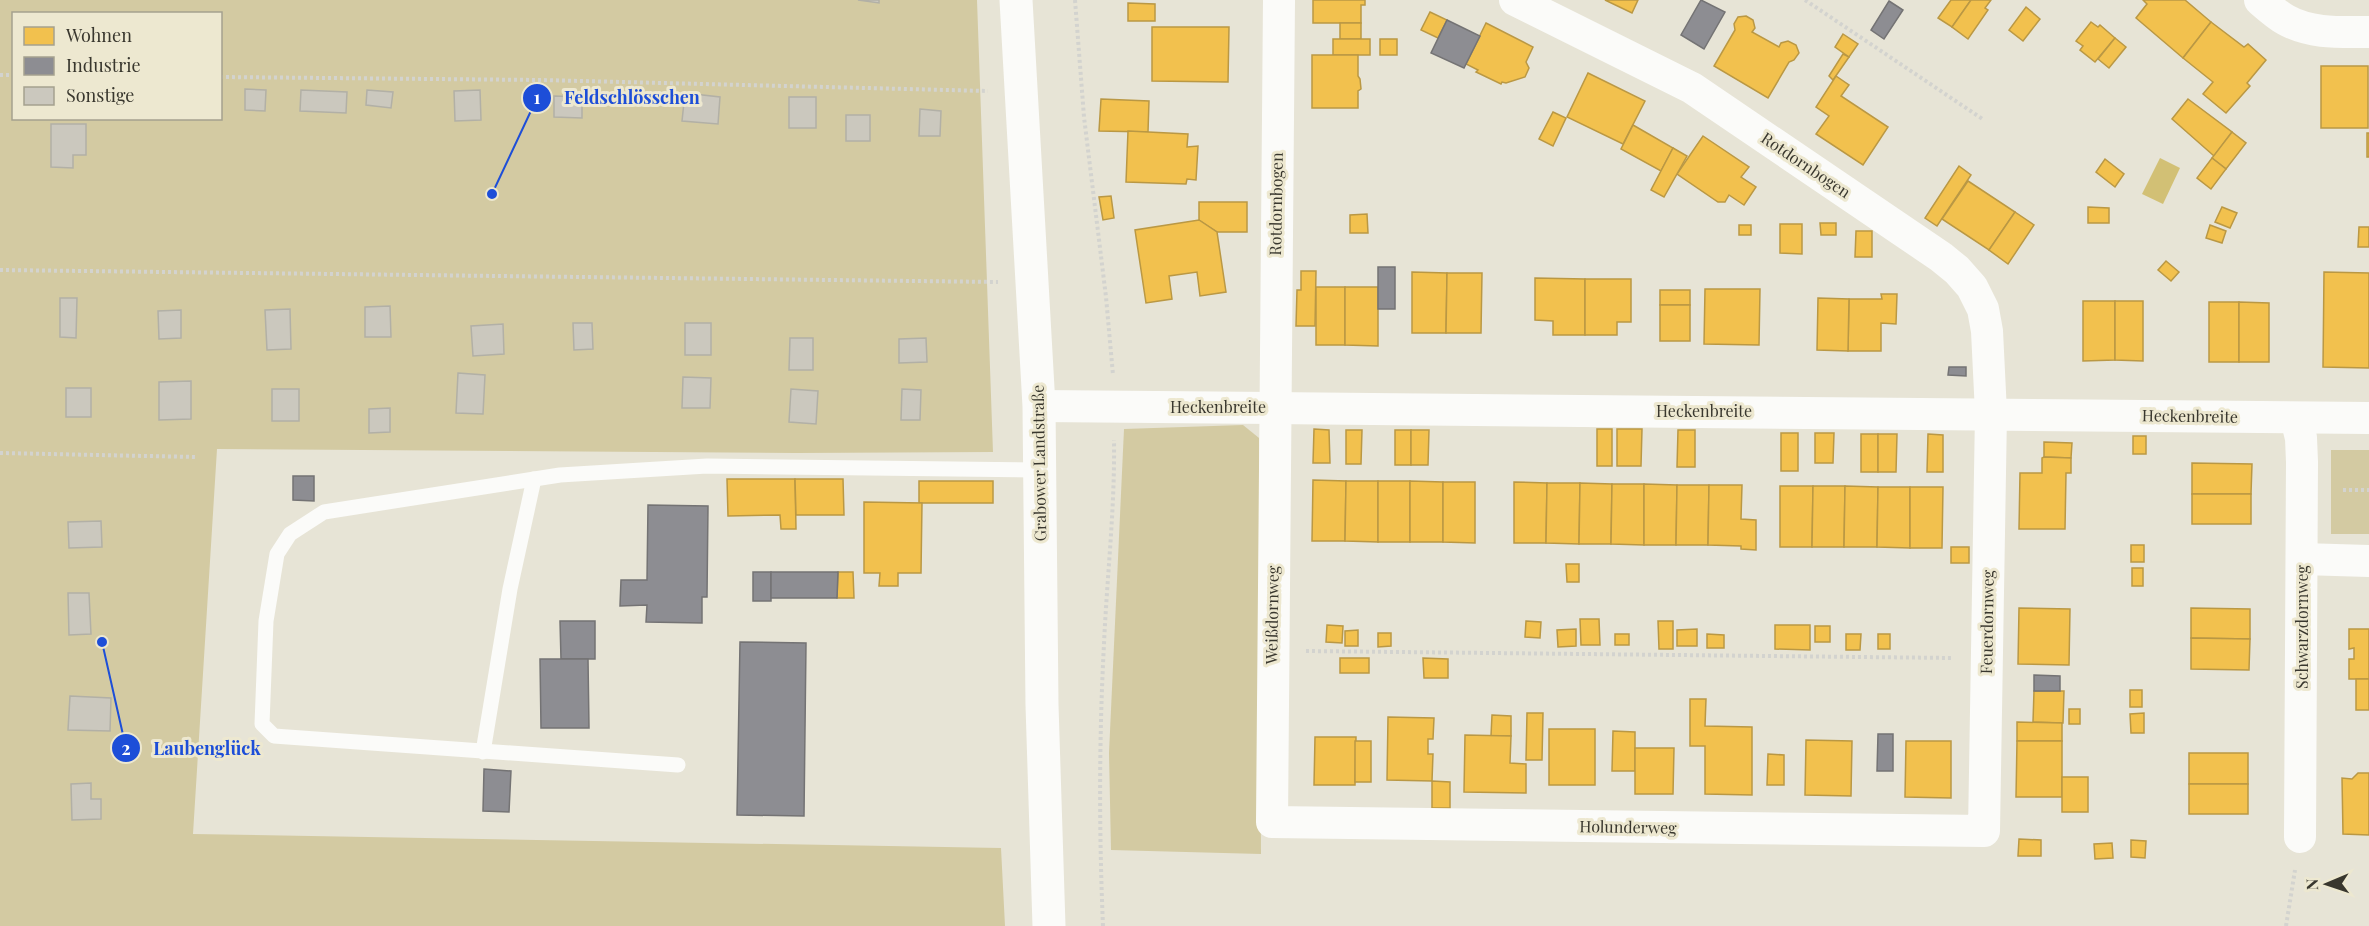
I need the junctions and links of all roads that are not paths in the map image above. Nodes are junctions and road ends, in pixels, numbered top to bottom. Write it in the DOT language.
graph roads {
  1 [pos="1016,0"];
  2 [pos="1278,0"];
  3 [pos="1515,0"];
  4 [pos="2260,0"];
  5 [pos="2369,32"];
  6 [pos="1039,406"];
  7 [pos="1275,407"];
  8 [pos="1991,413"];
  9 [pos="2296,418"];
  10 [pos="2369,418"];
  11 [pos="1039,470"];
  12 [pos="534,479"];
  13 [pos="2302,559"];
  14 [pos="2369,561"];
  15 [pos="483,752"];
  16 [pos="678,765"];
  17 [pos="1272,822"];
  18 [pos="1984,831"];
  19 [pos="2300,837"];
  20 [pos="1049,926"];
  1 -- 6 [label="main road, Grabower Landstraße"];
  2 -- 7 [label="street, Rotdornbogen"];
  3 -- 8 [label="street, Rotdornbogen"];
  4 -- 5 [label="street"];
  6 -- 7 [label="street, Heckenbreite"];
  6 -- 11 [label="main road, Grabower Landstraße"];
  7 -- 8 [label="street, Heckenbreite"];
  7 -- 17 [label="street, Weißdornweg"];
  8 -- 9 [label="street, Heckenbreite"];
  8 -- 18 [label="street, Feuerdornweg"];
  9 -- 10 [label="street, Heckenbreite"];
  9 -- 13 [label="street, Schwarzdornweg"];
  11 -- 12 [label="lane"];
  11 -- 20 [label="main road, Grabower Landstraße"];
  12 -- 15 [label="lane"];
  12 -- 15 [label="lane"];
  13 -- 14 [label="street"];
  13 -- 19 [label="street, Schwarzdornweg"];
  15 -- 16 [label="lane"];
  17 -- 18 [label="street, Holunderweg"];
}
